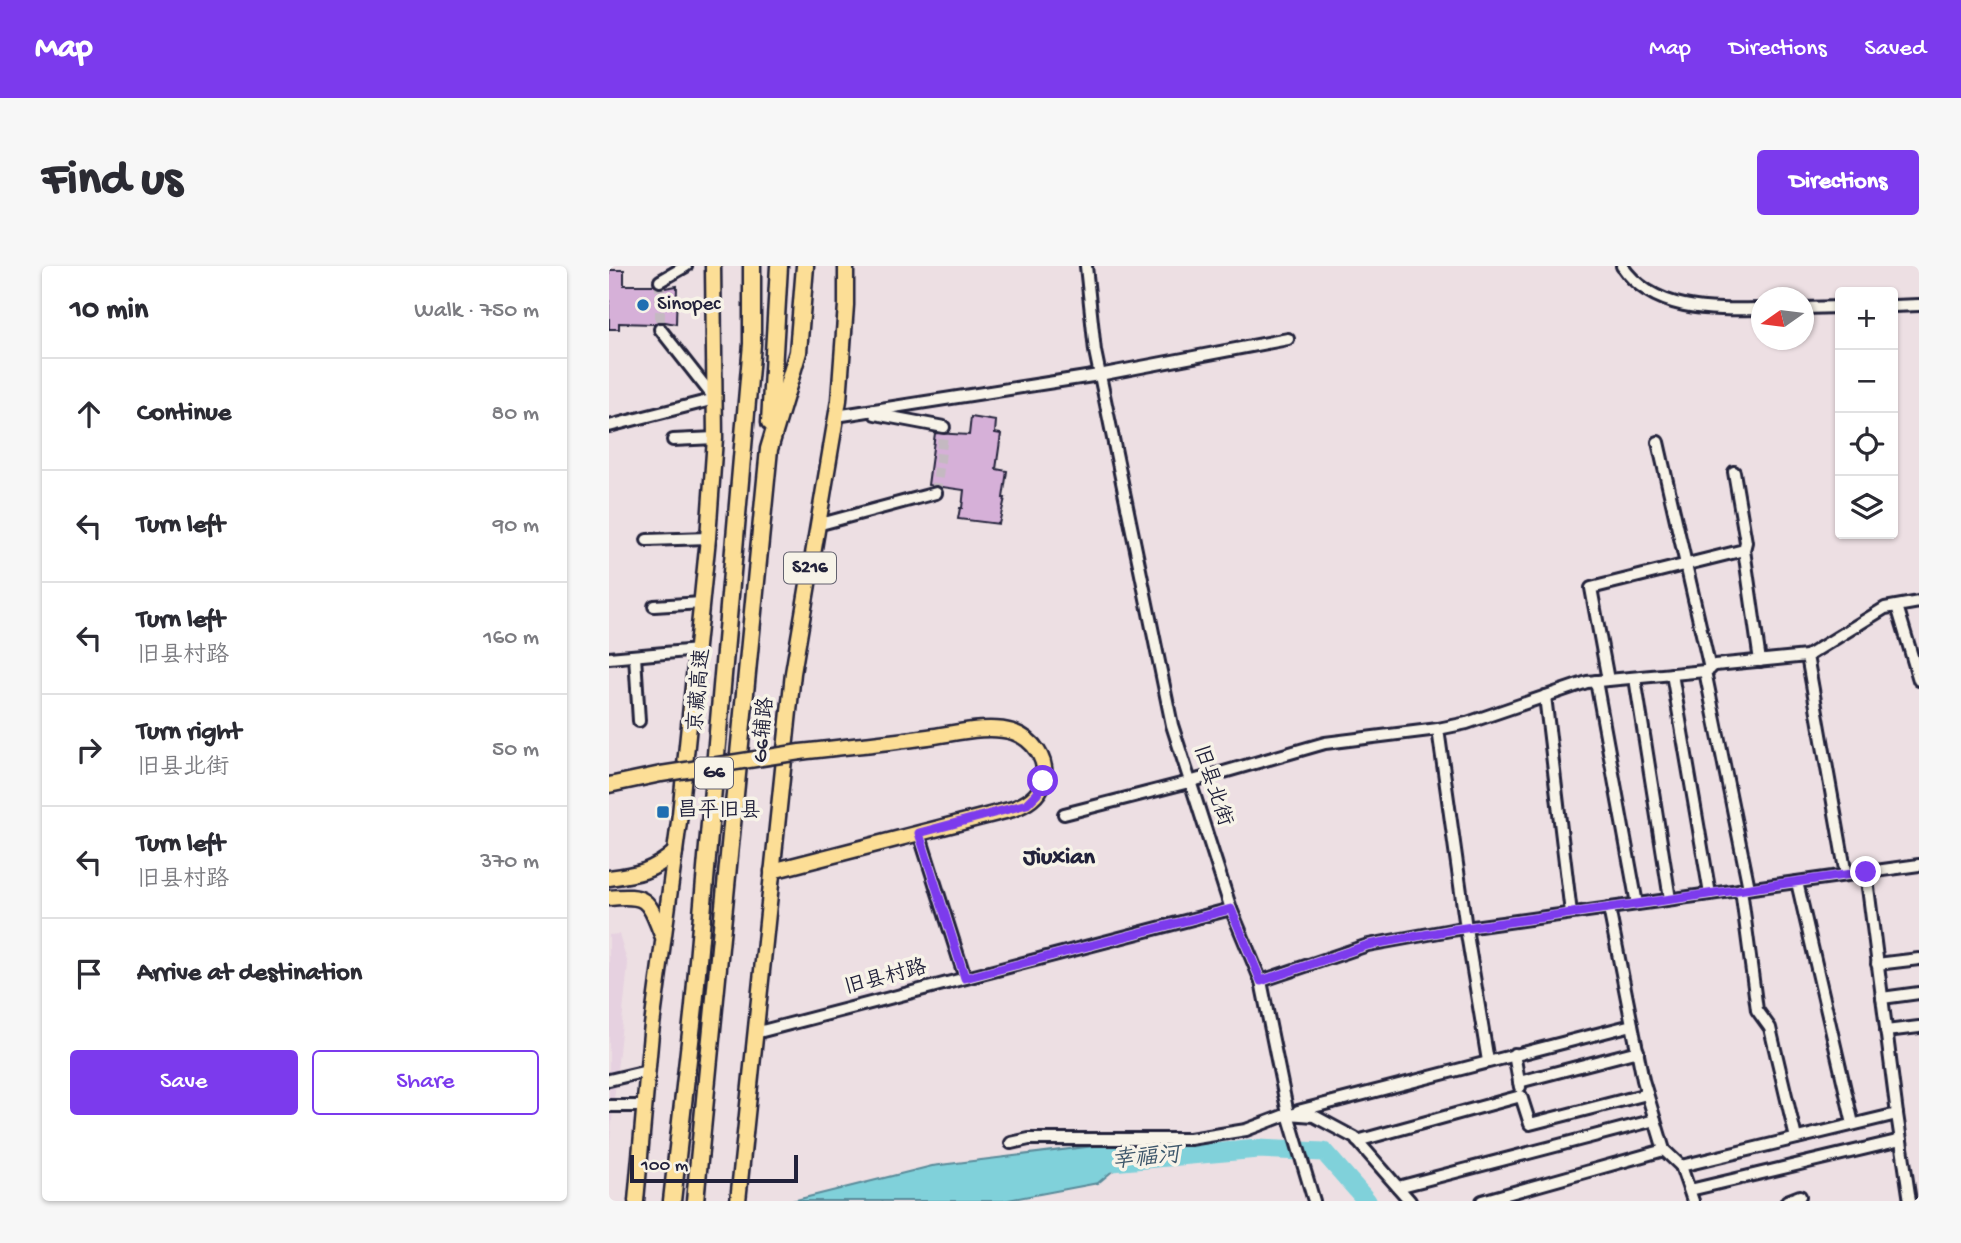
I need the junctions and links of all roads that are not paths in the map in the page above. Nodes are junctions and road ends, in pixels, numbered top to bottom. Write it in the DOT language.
graph roads {
  1 [pos="686,266"];
  2 [pos="713,266"];
  3 [pos="752,266"];
  4 [pos="779,266"];
  5 [pos="805,266"];
  6 [pos="846,266"];
  7 [pos="1086,266"];
  8 [pos="1622,266"];
  9 [pos="660,281"];
  10 [pos="1919,305"];
  11 [pos="1898,306"];
  12 [pos="1835,307"];
  13 [pos="1814,308"];
  14 [pos="1751,309"];
  15 [pos="660,329"];
  16 [pos="1288,339"];
  17 [pos="1100,375"];
  18 [pos="716,399"];
  19 [pos="867,412"];
  20 [pos="836,416"];
  21 [pos="609,426"];
  22 [pos="944,428"];
  23 [pos="715,438"];
  24 [pos="673,440"];
  25 [pos="1658,442"];
  26 [pos="769,449"];
  27 [pos="1734,472"];
  28 [pos="936,493"];
  29 [pos="817,525"];
  30 [pos="708,538"];
  31 [pos="647,540"];
  32 [pos="1744,550"];
  33 [pos="1685,562"];
  34 [pos="1919,602"];
  35 [pos="702,603"];
  36 [pos="654,606"];
  37 [pos="1897,606"];
  38 [pos="698,650"];
  39 [pos="635,656"];
  40 [pos="1807,656"];
  41 [pos="609,658"];
  42 [pos="1760,661"];
  43 [pos="1707,670"];
  44 [pos="1672,674"];
  45 [pos="1635,678"];
  46 [pos="1919,680"];
  47 [pos="1602,681"];
  48 [pos="1545,696"];
  49 [pos="639,721"];
  50 [pos="1438,729"];
  51 [pos="1189,782"];
  52 [pos="609,785"];
  53 [pos="1064,814"];
  54 [pos="919,833"];
  55 [pos="675,852"];
  56 [pos="1919,864"];
  57 [pos="772,871"];
  58 [pos="1866,872"];
  59 [pos="1846,875"];
  60 [pos="609,878"];
  61 [pos="1797,882"];
  62 [pos="1745,889"];
  63 [pos="1710,894"];
  64 [pos="609,898"];
  65 [pos="1670,899"];
  66 [pos="1637,904"];
  67 [pos="1609,908"];
  68 [pos="1231,909"];
  69 [pos="1571,913"];
  70 [pos="1466,928"];
  71 [pos="663,937"];
  72 [pos="1919,959"];
  73 [pos="1877,964"];
  74 [pos="965,978"];
  75 [pos="1261,981"];
  76 [pos="1919,993"];
  77 [pos="1882,998"];
  78 [pos="1632,1024"];
  79 [pos="1919,1027"];
  80 [pos="1886,1031"];
  81 [pos="755,1033"];
  82 [pos="1637,1051"];
  83 [pos="1514,1054"];
  84 [pos="1488,1061"];
  85 [pos="647,1071"];
  86 [pos="609,1080"];
  87 [pos="1519,1082"];
  88 [pos="1647,1094"];
  89 [pos="1521,1096"];
  90 [pos="609,1106"];
  91 [pos="645,1106"];
  92 [pos="1288,1114"];
  93 [pos="1897,1114"];
  94 [pos="1655,1120"];
  95 [pos="1853,1124"];
  96 [pos="1796,1138"];
  97 [pos="1901,1140"];
  98 [pos="1357,1141"];
  99 [pos="1011,1143"];
  100 [pos="1664,1150"];
  101 [pos="1681,1166"];
  102 [pos="1398,1187"];
  103 [pos="738,1194"];
  104 [pos="1692,1196"];
  105 [pos="1800,1196"];
  106 [pos="696,1200"];
  107 [pos="636,1201"];
  108 [pos="672,1201"];
  109 [pos="1314,1201"];
  110 [pos="1410,1201"];
  111 [pos="1482,1201"];
  112 [pos="1787,1201"];
  113 [pos="1910,1201"];
  1 -- 9 [label="street"];
  2 -- 18 [label="main road"];
  3 -- 108 [label="highway, 京藏高速 / G6"];
  4 -- 26 [label="highway"];
  5 -- 26 [label="highway"];
  6 -- 20 [label="main road, G6辅路 / S216"];
  7 -- 17 [label="street, 旧县北街"];
  8 -- 14 [label="street"];
  10 -- 11 [label="street"];
  12 -- 13 [label="street"];
  15 -- 18 [label="street"];
  16 -- 17 [label="street"];
  17 -- 19 [label="street"];
  17 -- 51 [label="street, 旧县北街"];
  18 -- 21 [label="street"];
  18 -- 23 [label="main road"];
  19 -- 20 [label="street"];
  19 -- 22 [label="street"];
  20 -- 29 [label="main road, G6辅路 / S216"];
  23 -- 24 [label="street"];
  23 -- 30 [label="main road"];
  25 -- 33 [label="street"];
  26 -- 106 [label="highway"];
  27 -- 32 [label="street"];
  28 -- 29 [label="street"];
  29 -- 57 [label="main road, G6辅路 / S216"];
  30 -- 31 [label="street"];
  30 -- 35 [label="main road"];
  32 -- 33 [label="street"];
  32 -- 42 [label="street"];
  33 -- 43 [label="street"];
  33 -- 47 [label="street"];
  34 -- 37 [label="street"];
  35 -- 36 [label="street"];
  35 -- 38 [label="main road"];
  37 -- 40 [label="street"];
  37 -- 46 [label="street"];
  38 -- 39 [label="street"];
  38 -- 55 [label="main road"];
  39 -- 41 [label="street"];
  39 -- 49 [label="street"];
  40 -- 42 [label="street"];
  40 -- 59 [label="street"];
  42 -- 43 [label="street"];
  43 -- 44 [label="street"];
  43 -- 62 [label="street"];
  44 -- 45 [label="street"];
  44 -- 63 [label="street"];
  45 -- 47 [label="street"];
  45 -- 65 [label="street"];
  47 -- 48 [label="street"];
  47 -- 66 [label="street"];
  48 -- 50 [label="street"];
  48 -- 69 [label="street"];
  50 -- 51 [label="street"];
  50 -- 70 [label="street"];
  51 -- 53 [label="street"];
  51 -- 68 [label="street, 旧县北街"];
  52 -- 54 [label="main road, bridge"];
  54 -- 57 [label="main road"];
  54 -- 74 [label="street"];
  55 -- 60 [label="main road"];
  55 -- 71 [label="main road"];
  56 -- 58 [label="street"];
  57 -- 81 [label="main road, G6辅路 / S216"];
  58 -- 59 [label="street"];
  58 -- 73 [label="street"];
  59 -- 61 [label="street"];
  61 -- 62 [label="street"];
  61 -- 95 [label="street"];
  62 -- 63 [label="street"];
  62 -- 96 [label="street"];
  63 -- 65 [label="street"];
  64 -- 71 [label="main road"];
  65 -- 66 [label="street"];
  66 -- 67 [label="street"];
  67 -- 69 [label="street"];
  67 -- 78 [label="street"];
  68 -- 74 [label="street, 旧县村路"];
  68 -- 75 [label="street, 旧县北街"];
  69 -- 70 [label="street"];
  70 -- 75 [label="street"];
  70 -- 84 [label="street"];
  71 -- 85 [label="main road"];
  72 -- 73 [label="street"];
  73 -- 77 [label="street"];
  74 -- 81 [label="street, 旧县村路"];
  75 -- 92 [label="street, 旧县北街"];
  76 -- 77 [label="street"];
  77 -- 80 [label="street"];
  78 -- 82 [label="street"];
  78 -- 83 [label="street"];
  79 -- 80 [label="street"];
  80 -- 93 [label="street"];
  81 -- 103 [label="main road, G6辅路 / S216"];
  82 -- 87 [label="street"];
  82 -- 88 [label="street"];
  83 -- 84 [label="street"];
  83 -- 87 [label="street"];
  84 -- 92 [label="street"];
  85 -- 86 [label="street"];
  85 -- 91 [label="main road"];
  87 -- 89 [label="street"];
  88 -- 89 [label="street"];
  88 -- 94 [label="street"];
  89 -- 98 [label="street"];
  90 -- 91 [label="street"];
  91 -- 107 [label="main road"];
  92 -- 98 [label="street"];
  92 -- 99 [label="street"];
  92 -- 109 [label="street, 旧县北街"];
  93 -- 95 [label="street"];
  93 -- 97 [label="street"];
  94 -- 100 [label="street"];
  94 -- 102 [label="street"];
  95 -- 96 [label="street"];
  96 -- 101 [label="street"];
  97 -- 104 [label="street"];
  97 -- 113 [label="street"];
  98 -- 102 [label="street"];
  100 -- 101 [label="street"];
  100 -- 111 [label="street"];
  101 -- 104 [label="street"];
  102 -- 110 [label="street"];
  105 -- 112 [label="street"];
}
